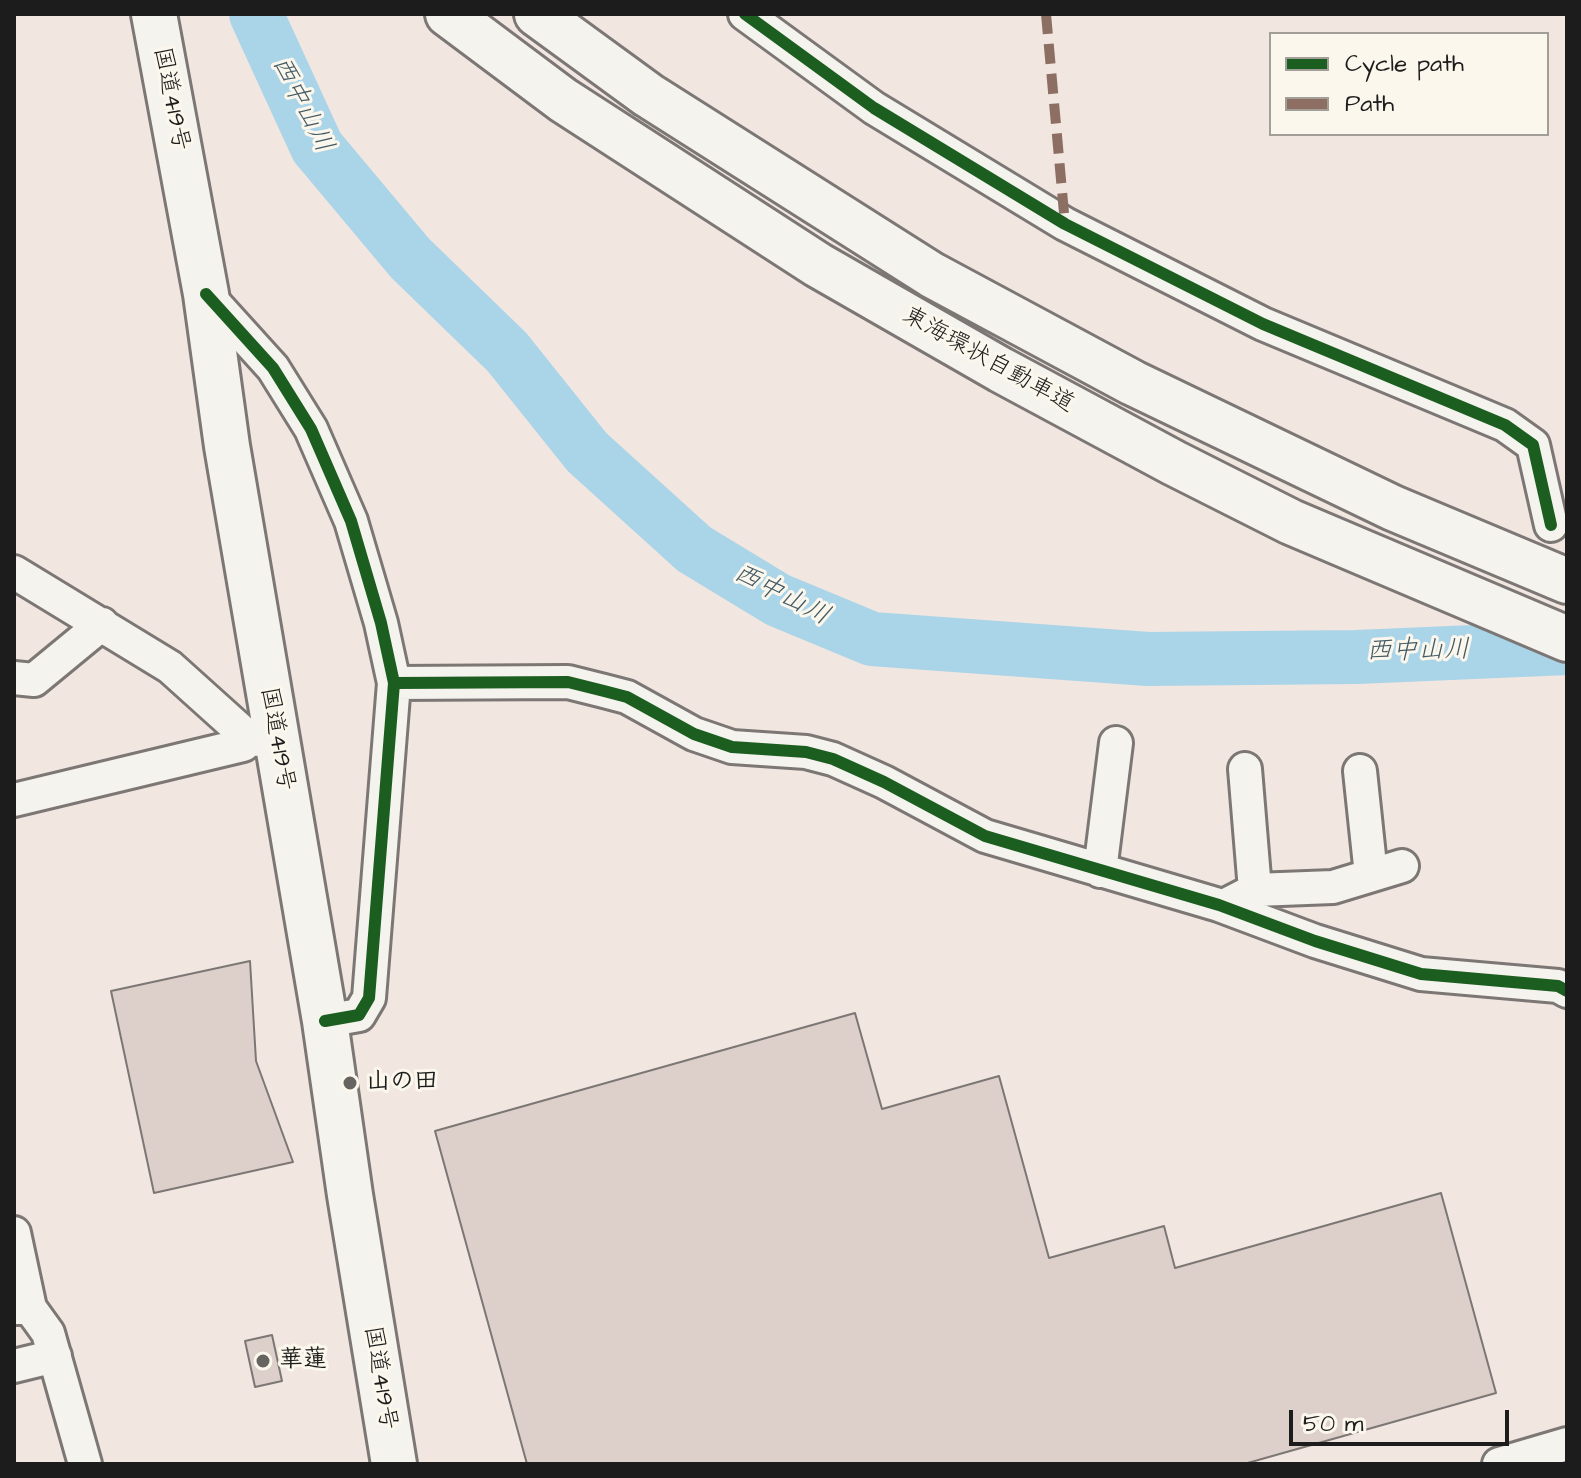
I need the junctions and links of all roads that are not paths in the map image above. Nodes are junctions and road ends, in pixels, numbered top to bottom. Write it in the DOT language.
graph roads {
  1 [pos="154,14"];
  2 [pos="448,14"];
  3 [pos="537,14"];
  4 [pos="745,14"];
  5 [pos="206,294"];
  6 [pos="1551,525"];
  7 [pos="14,572"];
  8 [pos="1567,581"];
  9 [pos="102,624"];
  10 [pos="1567,639"];
  11 [pos="14,678"];
  12 [pos="394,683"];
  13 [pos="263,740"];
  14 [pos="1116,743"];
  15 [pos="1245,769"];
  16 [pos="1360,771"];
  17 [pos="14,800"];
  18 [pos="1402,866"];
  19 [pos="1100,871"];
  20 [pos="1371,875"];
  21 [pos="1255,890"];
  22 [pos="1224,906"];
  23 [pos="1564,986"];
  24 [pos="325,1021"];
  25 [pos="14,1233"];
  26 [pos="22,1308"];
  27 [pos="55,1356"];
  28 [pos="14,1366"];
  29 [pos="1567,1444"];
  30 [pos="85,1464"];
  31 [pos="394,1464"];
  32 [pos="1499,1464"];
  1 -- 5 [label="highway, 国道419号"];
  2 -- 10 [label="highway, 東海環状自動車道"];
  3 -- 8 [label="highway, 東海環状自動車道"];
  4 -- 6 [label="street"];
  5 -- 12 [label="street"];
  5 -- 13 [label="highway, 国道419号"];
  7 -- 9 [label="street"];
  9 -- 11 [label="street"];
  9 -- 13 [label="street"];
  12 -- 19 [label="street"];
  12 -- 24 [label="street"];
  13 -- 17 [label="street"];
  13 -- 24 [label="highway, 国道419号"];
  14 -- 19 [label="street"];
  15 -- 21 [label="street"];
  16 -- 20 [label="street"];
  18 -- 20 [label="street"];
  19 -- 22 [label="street"];
  20 -- 21 [label="street"];
  21 -- 22 [label="street"];
  22 -- 23 [label="street"];
  24 -- 31 [label="highway, 国道419号"];
  25 -- 26 [label="street"];
  26 -- 27 [label="street"];
  27 -- 28 [label="street"];
  27 -- 30 [label="street"];
  29 -- 32 [label="street"];
}
